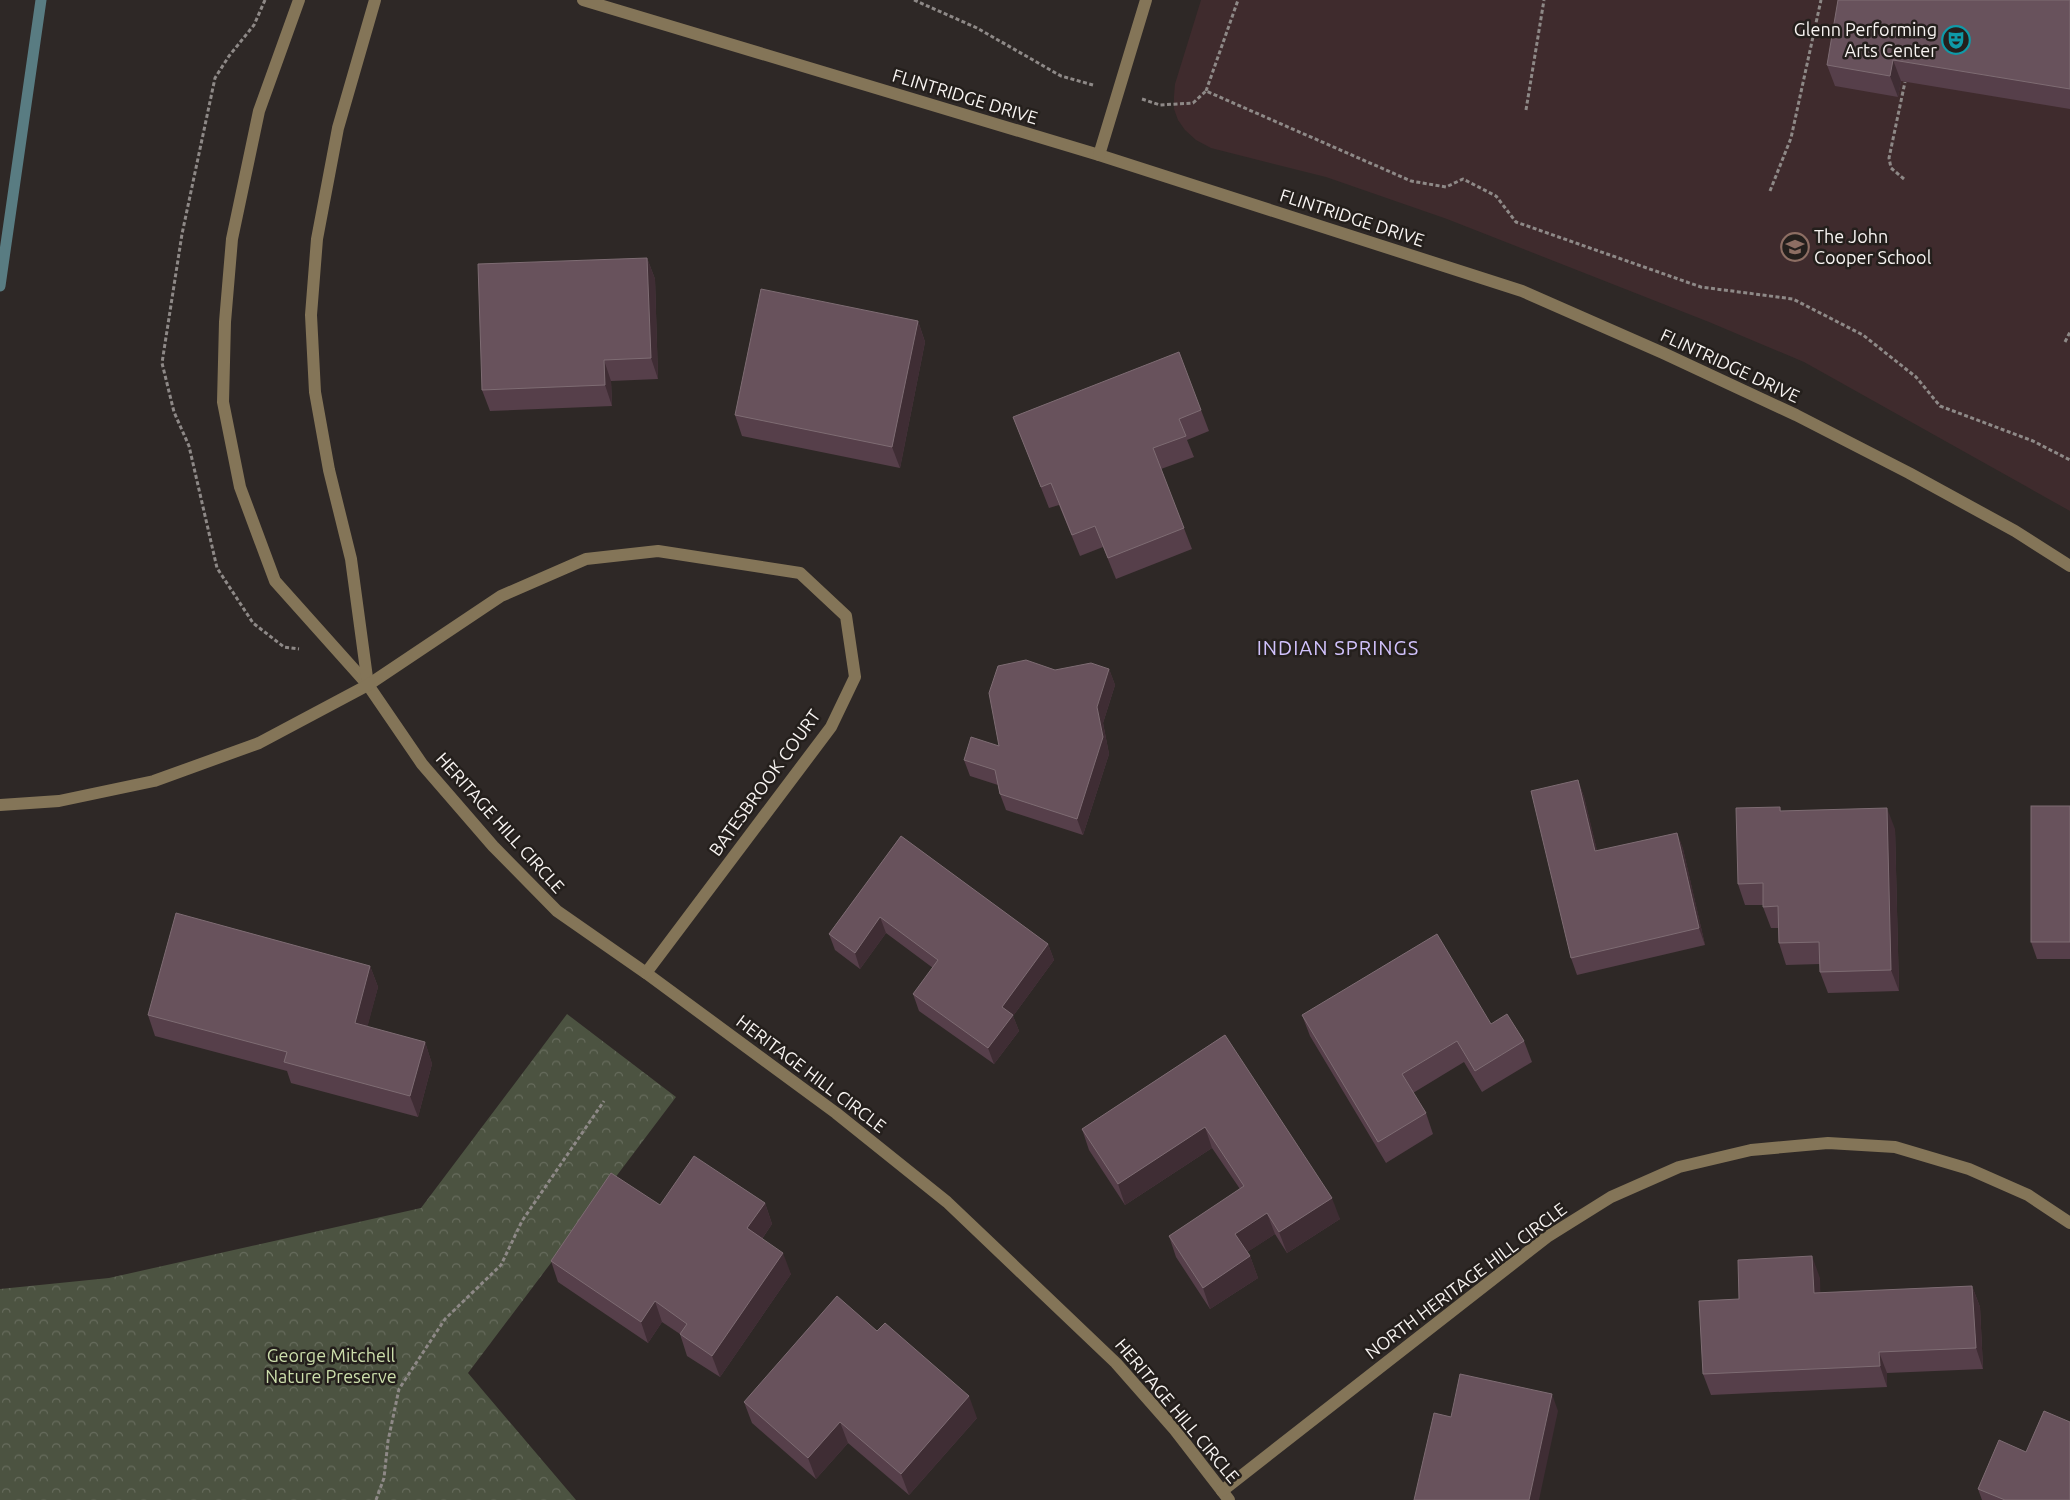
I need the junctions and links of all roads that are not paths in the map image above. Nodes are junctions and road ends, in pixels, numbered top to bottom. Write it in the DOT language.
graph roads {
  1 [pos="299,0"];
  2 [pos="375,0"];
  3 [pos="583,0"];
  4 [pos="1146,0"];
  5 [pos="1099,155"];
  6 [pos="2070,566"];
  7 [pos="368,685"];
  8 [pos="0,806"];
  9 [pos="646,973"];
  10 [pos="2070,1223"];
  11 [pos="1226,1496"];
  1 -- 7 [label="street, HERITAGE HILL CIRCLE"];
  2 -- 7 [label="street, HERITAGE HILL CIRCLE"];
  3 -- 5 [label="street, FLINTRIDGE DRIVE"];
  4 -- 5 [label="street"];
  5 -- 6 [label="street, FLINTRIDGE DRIVE"];
  7 -- 8 [label="street, BATESBROOK COURT"];
  7 -- 9 [label="street, HERITAGE HILL CIRCLE"];
  7 -- 9 [label="street, BATESBROOK COURT"];
  9 -- 11 [label="street, HERITAGE HILL CIRCLE"];
  10 -- 11 [label="street, NORTH HERITAGE HILL CIRCLE"];
}
